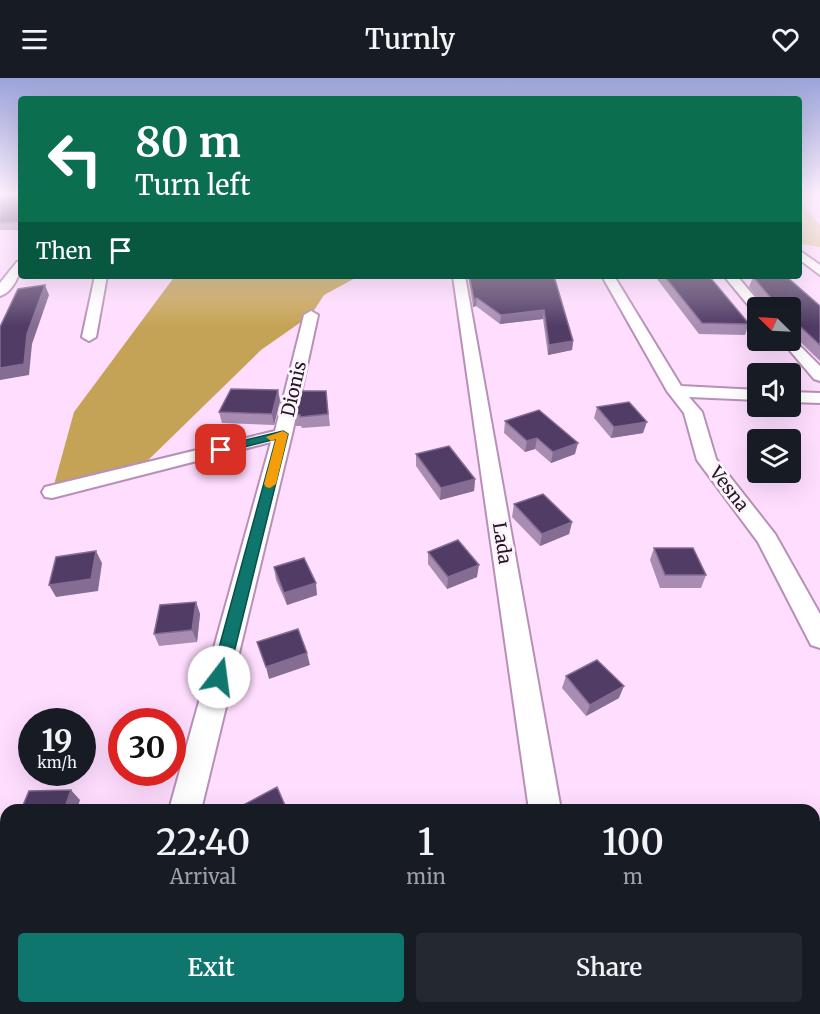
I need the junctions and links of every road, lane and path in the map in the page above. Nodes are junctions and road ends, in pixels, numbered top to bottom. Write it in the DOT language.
graph roads {
  1 [pos="802,257"];
  2 [pos="18,269"];
  3 [pos="820,271"];
  4 [pos="100,279"];
  5 [pos="459,279"];
  6 [pos="610,279"];
  7 [pos="733,279"];
  8 [pos="0,292"];
  9 [pos="748,297"];
  10 [pos="311,315"];
  11 [pos="89,337"];
  12 [pos="798,351"];
  13 [pos="820,376"];
  14 [pos="675,392"];
  15 [pos="747,395"];
  16 [pos="801,397"];
  17 [pos="820,398"];
  18 [pos="283,434"];
  19 [pos="52,492"];
  20 [pos="820,638"];
  21 [pos="186,804"];
  22 [pos="544,804"];
  1 -- 3 [label="street"];
  2 -- 8 [label="street"];
  4 -- 11 [label="street"];
  5 -- 22 [label="street, Lada"];
  6 -- 14 [label="street, Vesna"];
  7 -- 9 [label="street"];
  10 -- 18 [label="street, Dionis"];
  12 -- 13 [label="street"];
  14 -- 15 [label="street"];
  14 -- 20 [label="street, Vesna"];
  16 -- 17 [label="street"];
  18 -- 19 [label="street"];
  18 -- 21 [label="street, Dionis"];
}
